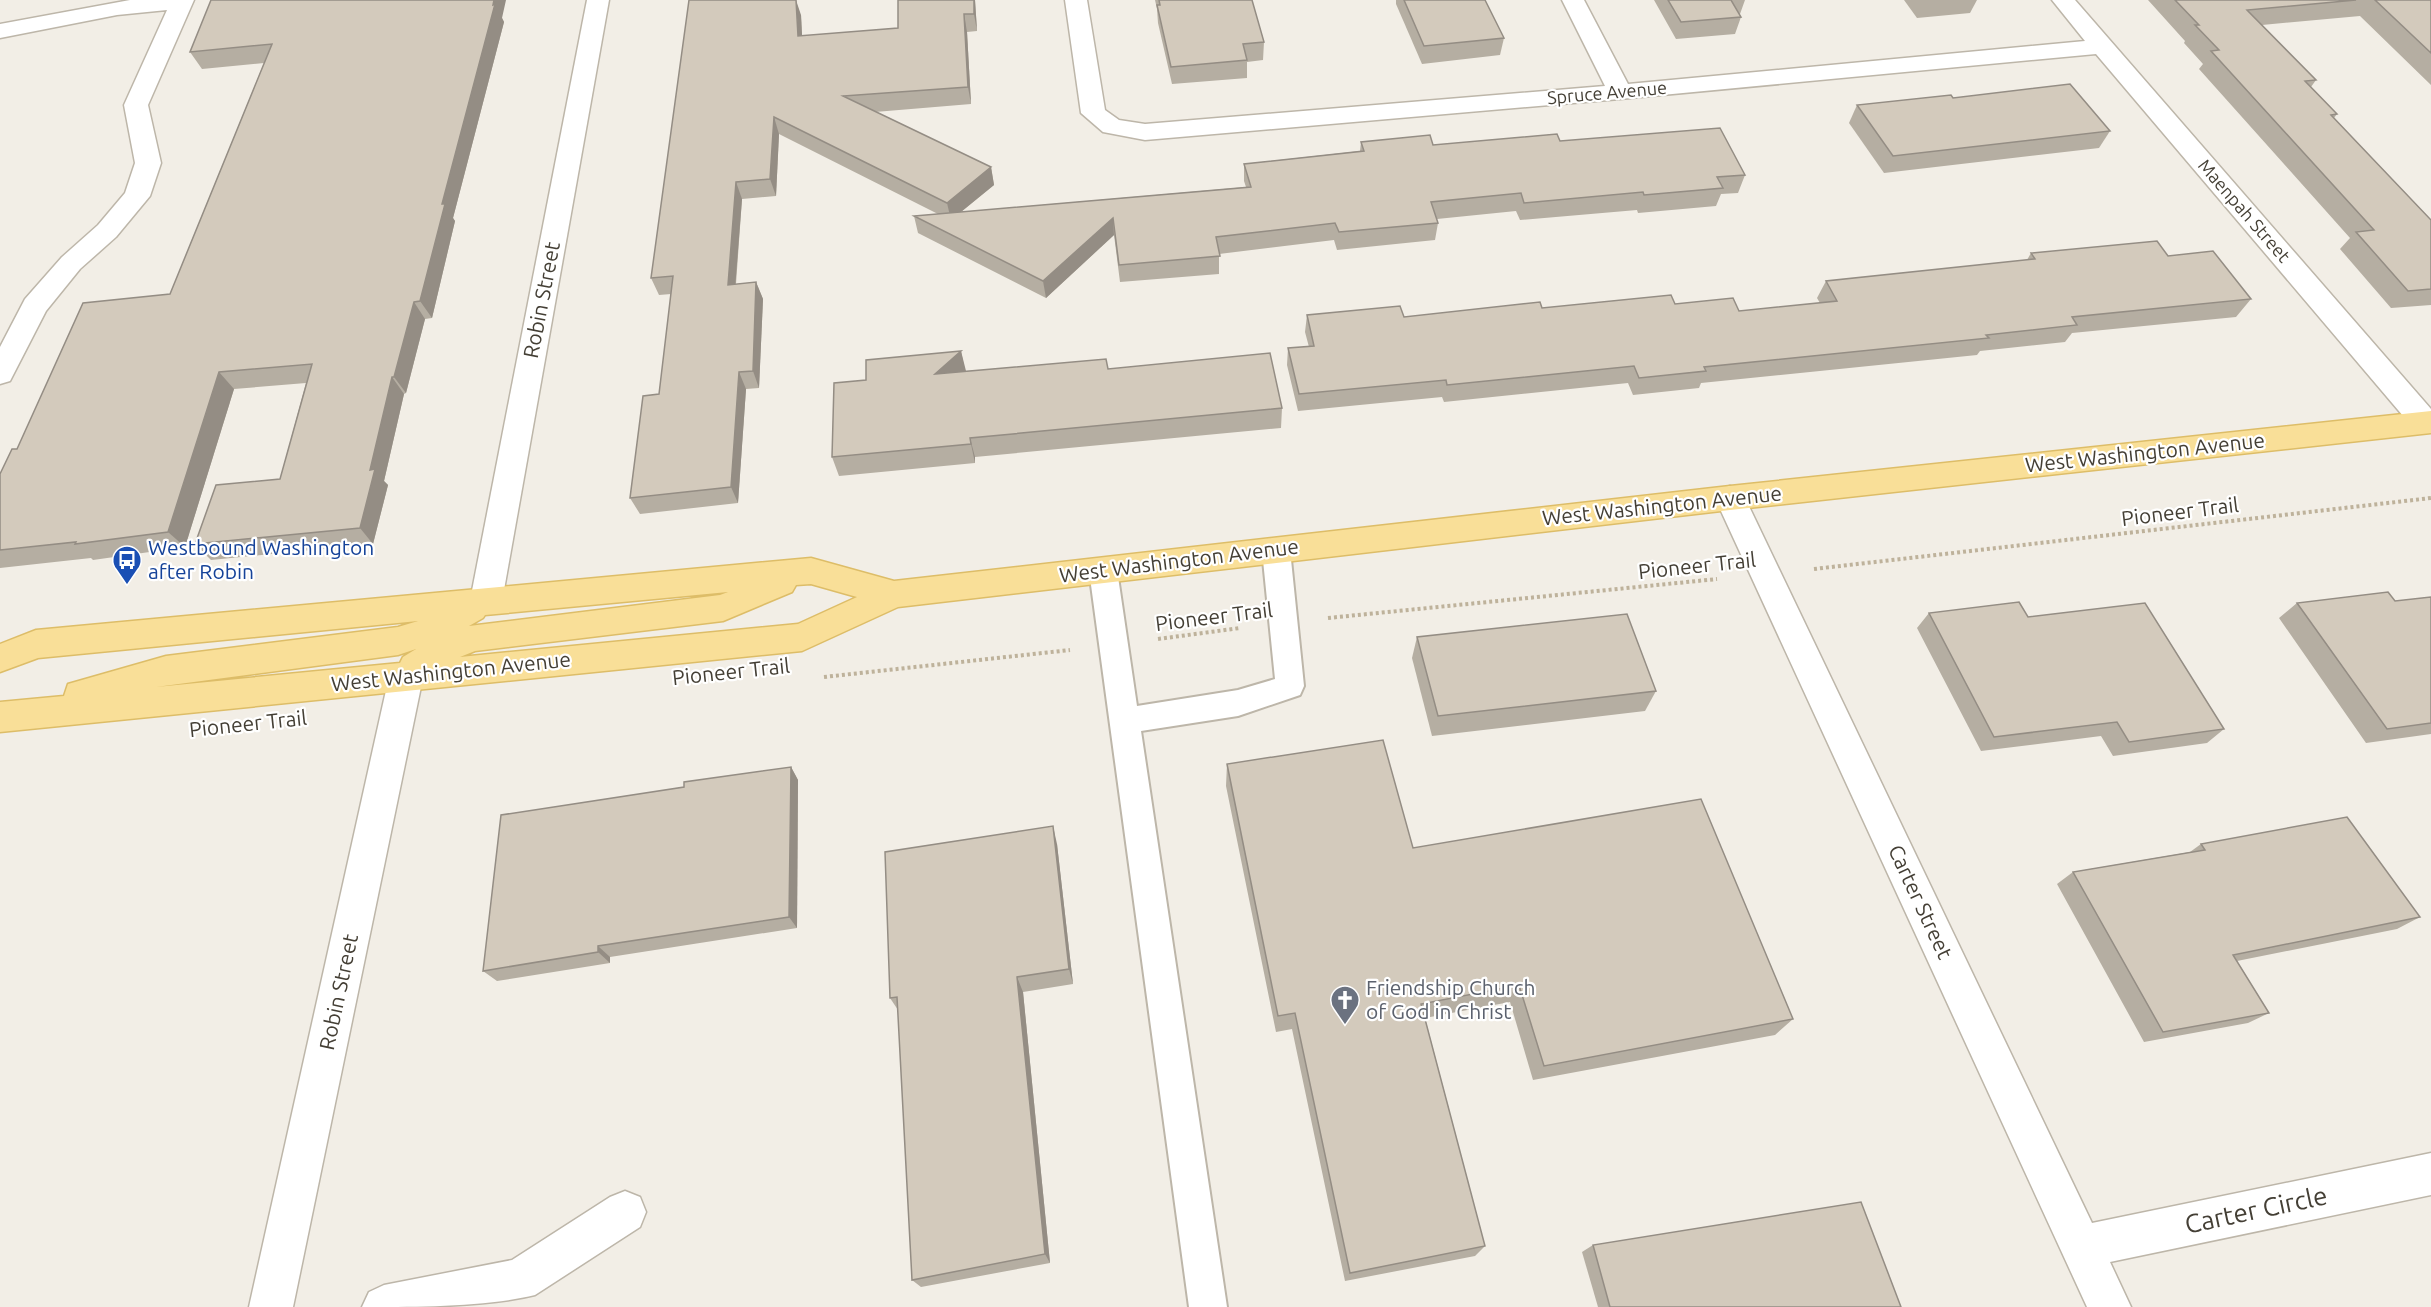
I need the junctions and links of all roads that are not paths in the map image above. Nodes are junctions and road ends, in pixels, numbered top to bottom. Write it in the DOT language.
graph roads {
  1 [pos="598,0"];
  2 [pos="1076,0"];
  3 [pos="1573,0"];
  4 [pos="2063,0"];
  5 [pos="183,1"];
  6 [pos="0,31"];
  7 [pos="2102,46"];
  8 [pos="1620,92"];
  9 [pos="0,374"];
  10 [pos="2428,422"];
  11 [pos="1730,498"];
  12 [pos="1276,550"];
  13 [pos="1103,570"];
  14 [pos="811,571"];
  15 [pos="894,594"];
  16 [pos="486,601"];
  17 [pos="0,658"];
  18 [pos="406,676"];
  19 [pos="0,717"];
  20 [pos="1125,721"];
  21 [pos="2431,1174"];
  22 [pos="625,1212"];
  23 [pos="2081,1247"];
  24 [pos="271,1307"];
  25 [pos="384,1307"];
  26 [pos="1208,1307"];
  27 [pos="2109,1307"];
  1 -- 16 [label="street, Robin Street"];
  2 -- 8 [label="street, Spruce Avenue"];
  3 -- 8 [label="street"];
  4 -- 7 [label="street, Maenpah Street"];
  5 -- 6 [label="street"];
  5 -- 9 [label="street"];
  7 -- 8 [label="street, Spruce Avenue"];
  7 -- 10 [label="street, Maenpah Street"];
  10 -- 11 [label="main road, West Washington Avenue"];
  11 -- 12 [label="main road, West Washington Avenue"];
  11 -- 23 [label="street, Carter Street"];
  12 -- 13 [label="main road, West Washington Avenue"];
  12 -- 20 [label="lane"];
  13 -- 15 [label="main road, West Washington Avenue"];
  13 -- 20 [label="lane"];
  14 -- 15 [label="main road, West Washington Avenue"];
  14 -- 16 [label="main road, West Washington Avenue"];
  14 -- 18 [label="main road"];
  15 -- 18 [label="main road, West Washington Avenue"];
  16 -- 17 [label="main road, West Washington Avenue"];
  16 -- 19 [label="main road"];
  18 -- 19 [label="main road, West Washington Avenue"];
  18 -- 24 [label="street, Robin Street"];
  20 -- 26 [label="lane"];
  21 -- 23 [label="street, Carter Circle"];
  22 -- 25 [label="street"];
  23 -- 27 [label="street, Carter Street"];
}
